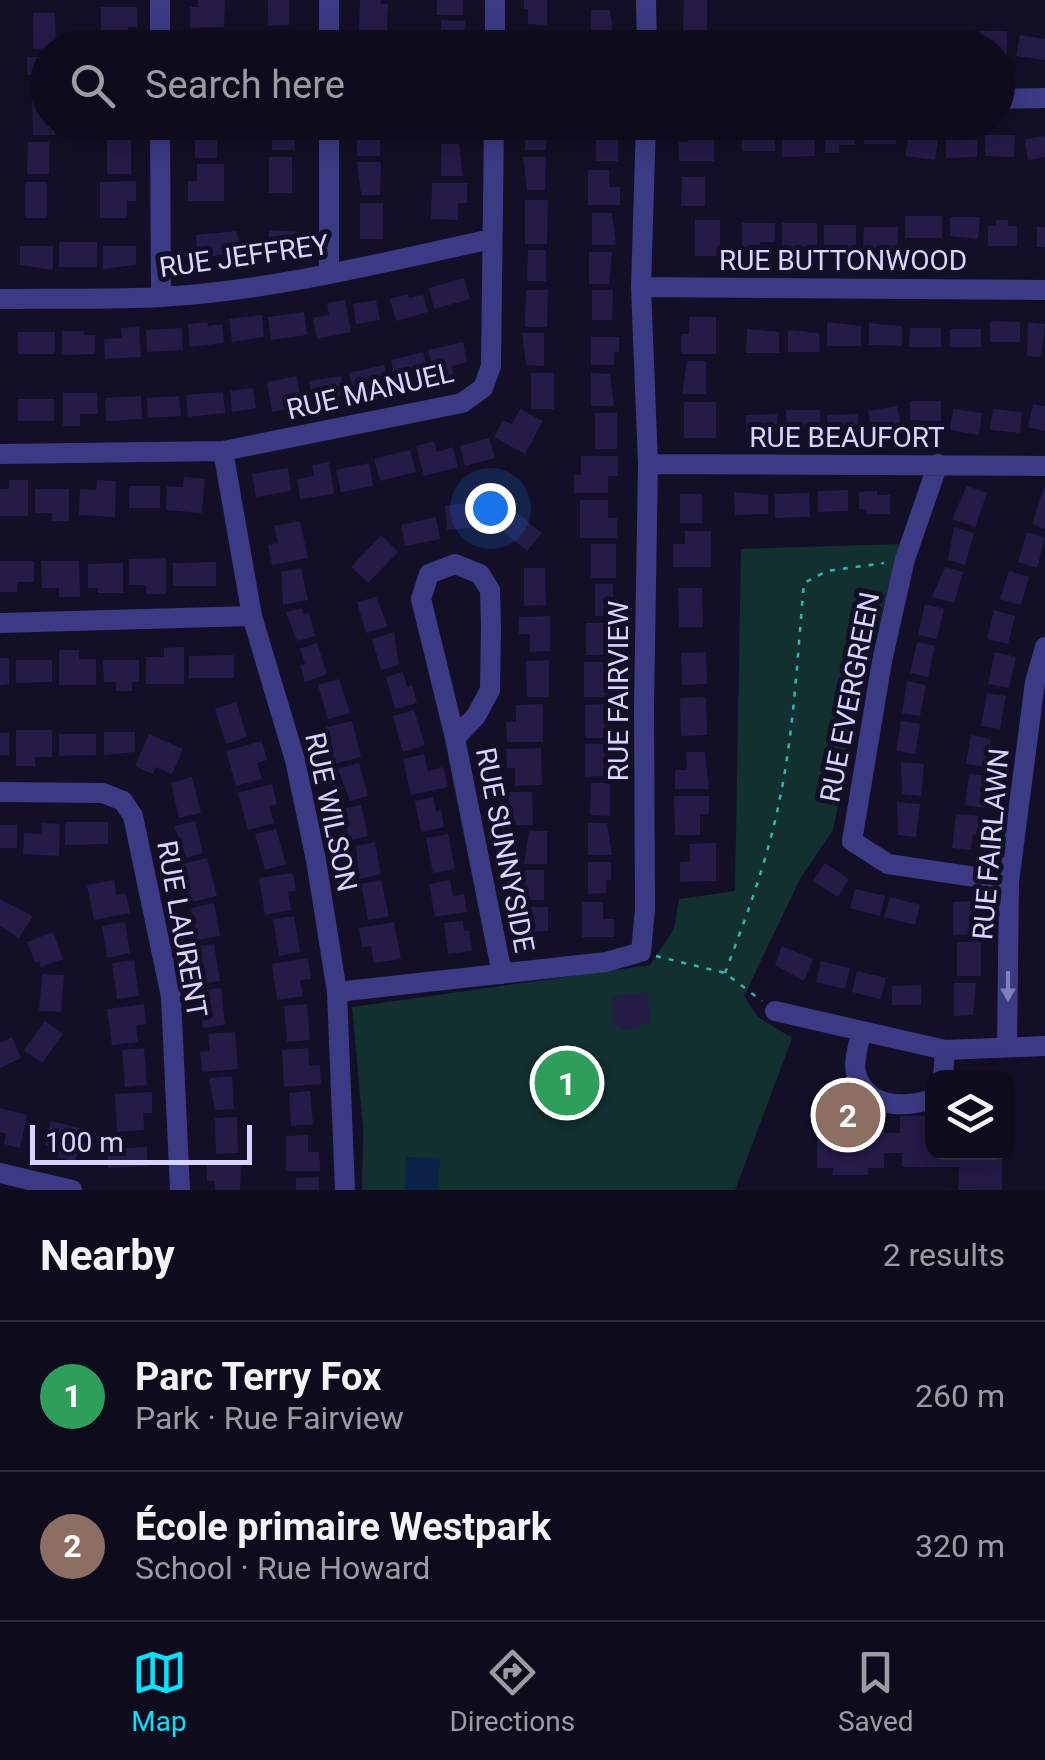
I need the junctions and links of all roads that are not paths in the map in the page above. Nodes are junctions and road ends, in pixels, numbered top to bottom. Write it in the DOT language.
graph roads {
  1 [pos="160,0"];
  2 [pos="329,0"];
  3 [pos="496,0"];
  4 [pos="646,0"];
  5 [pos="160,30"];
  6 [pos="329,30"];
  7 [pos="495,30"];
  8 [pos="647,30"];
  9 [pos="1045,98"];
  10 [pos="1015,99"];
  11 [pos="160,140"];
  12 [pos="329,140"];
  13 [pos="494,140"];
  14 [pos="645,140"];
  15 [pos="492,238"];
  16 [pos="328,274"];
  17 [pos="641,287"];
  18 [pos="1045,290"];
  19 [pos="161,297"];
  20 [pos="0,298"];
  21 [pos="223,451"];
  22 [pos="0,454"];
  23 [pos="648,464"];
  24 [pos="938,464"];
  25 [pos="1045,466"];
  26 [pos="252,616"];
  27 [pos="0,623"];
  28 [pos="1045,647"];
  29 [pos="455,738"];
  30 [pos="0,792"];
  31 [pos="1009,882"];
  32 [pos="502,974"];
  33 [pos="336,992"];
  34 [pos="775,1011"];
  35 [pos="860,1032"];
  36 [pos="1045,1046"];
  37 [pos="1007,1047"];
  38 [pos="945,1050"];
  39 [pos="944,1070"];
  40 [pos="925,1101"];
  41 [pos="0,1172"];
  42 [pos="72,1190"];
  43 [pos="180,1190"];
  44 [pos="345,1190"];
  1 -- 5 [label="street"];
  2 -- 6 [label="street"];
  3 -- 7 [label="street"];
  4 -- 8 [label="street"];
  9 -- 10 [label="street"];
  11 -- 19 [label="street"];
  12 -- 16 [label="street"];
  13 -- 15 [label="street, RUE MANUEL"];
  14 -- 17 [label="street, RUE FAIRVIEW"];
  15 -- 16 [label="street, RUE JEFFREY"];
  15 -- 21 [label="street, RUE MANUEL"];
  16 -- 19 [label="street, RUE JEFFREY"];
  17 -- 18 [label="street, RUE BUTTONWOOD"];
  17 -- 23 [label="street, RUE FAIRVIEW"];
  19 -- 20 [label="street, RUE JEFFREY"];
  21 -- 22 [label="street, RUE MANUEL"];
  21 -- 26 [label="street, RUE WILSON"];
  23 -- 24 [label="street, RUE BEAUFORT"];
  23 -- 32 [label="street, RUE FAIRVIEW"];
  24 -- 25 [label="street, RUE BEAUFORT"];
  24 -- 31 [label="street, RUE EVERGREEN"];
  26 -- 27 [label="street"];
  26 -- 33 [label="street, RUE WILSON"];
  28 -- 31 [label="street, RUE FAIRLAWN"];
  29 -- 29 [label="street, RUE SUNNYSIDE"];
  29 -- 32 [label="street, RUE SUNNYSIDE"];
  30 -- 43 [label="street, RUE LAURENT"];
  31 -- 37 [label="street, RUE FAIRLAWN, one-way"];
  32 -- 33 [label="street"];
  33 -- 44 [label="street, RUE WILSON"];
  34 -- 35 [label="street"];
  35 -- 38 [label="street"];
  35 -- 40 [label="street"];
  36 -- 37 [label="street"];
  37 -- 38 [label="street"];
  38 -- 39 [label="street"];
  41 -- 42 [label="street"];
}
